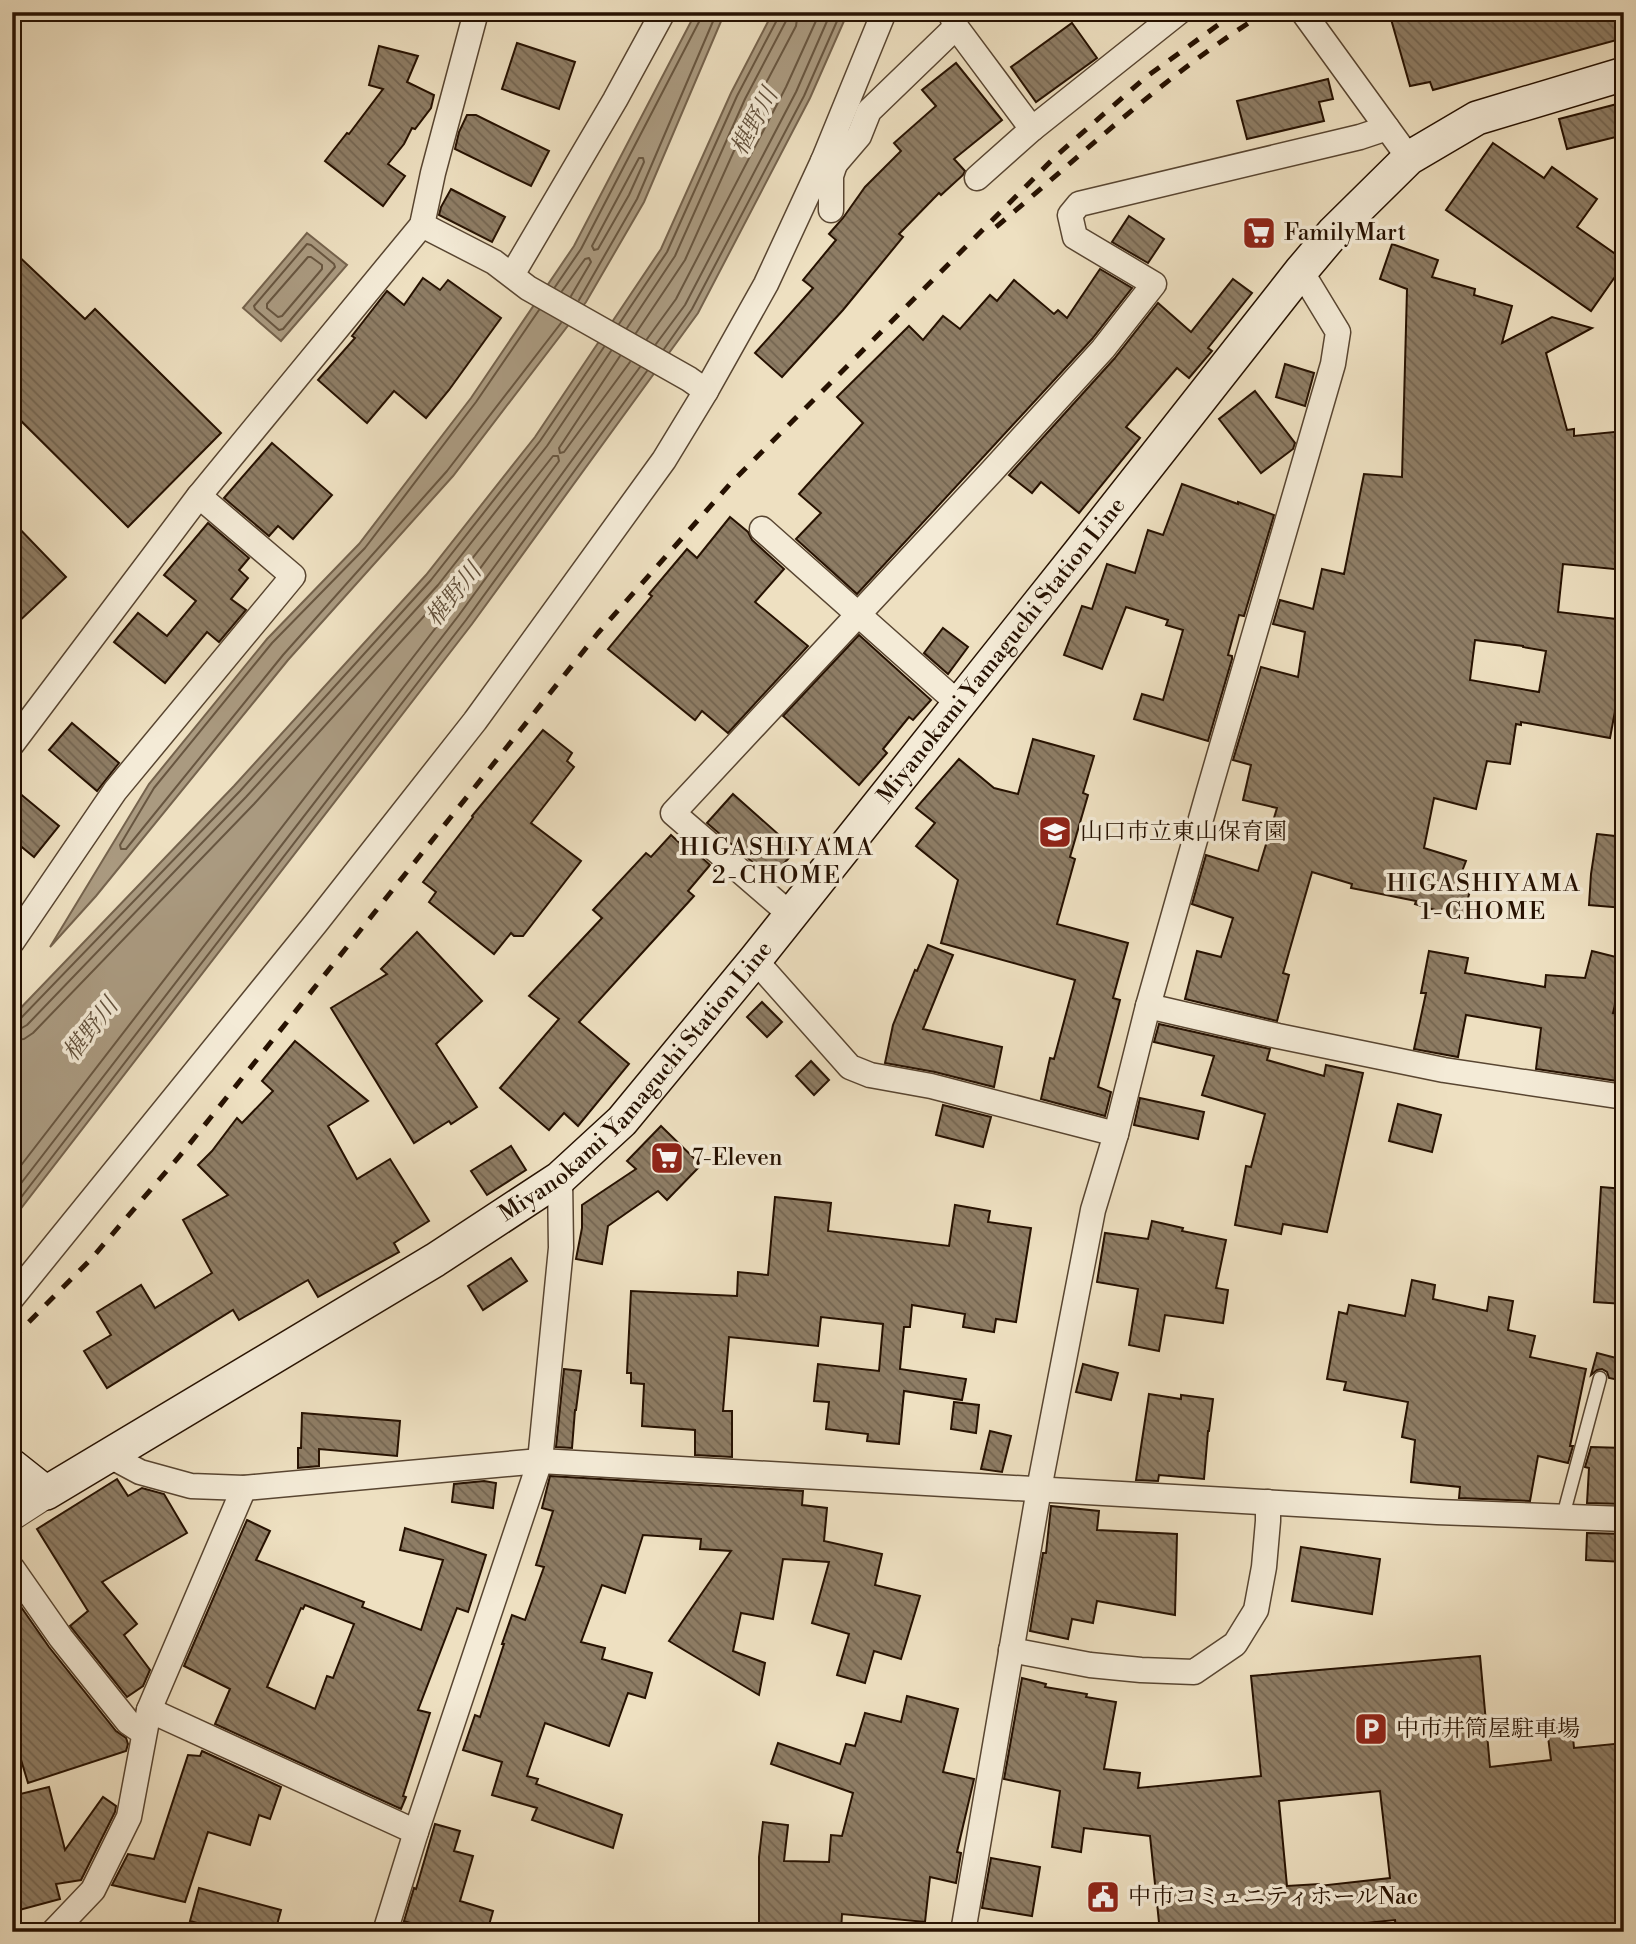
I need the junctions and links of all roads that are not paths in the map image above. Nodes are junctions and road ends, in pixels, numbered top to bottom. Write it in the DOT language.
graph roads {
  1 [pos="476,12"];
  2 [pos="663,12"];
  3 [pos="884,12"];
  4 [pos="1179,12"];
  5 [pos="1303,12"];
  6 [pos="953,20"];
  7 [pos="1624,74"];
  8 [pos="1387,128"];
  9 [pos="1032,129"];
  10 [pos="1409,158"];
  11 [pos="829,163"];
  12 [pos="977,178"];
  13 [pos="831,210"];
  14 [pos="422,225"];
  15 [pos="1301,271"];
  16 [pos="520,281"];
  17 [pos="698,385"];
  18 [pos="199,496"];
  19 [pos="762,528"];
  20 [pos="857,615"];
  21 [pos="959,704"];
  22 [pos="12,744"];
  23 [pos="791,915"];
  24 [pos="12,942"];
  25 [pos="755,960"];
  26 [pos="1148,1006"];
  27 [pos="1624,1097"];
  28 [pos="1116,1134"];
  29 [pos="560,1178"];
  30 [pos="12,1298"];
  31 [pos="1600,1378"];
  32 [pos="110,1456"];
  33 [pos="540,1461"];
  34 [pos="12,1466"];
  35 [pos="244,1488"];
  36 [pos="1039,1489"];
  37 [pos="46,1493"];
  38 [pos="1268,1502"];
  39 [pos="12,1515"];
  40 [pos="1563,1516"];
  41 [pos="1624,1518"];
  42 [pos="12,1568"];
  43 [pos="1011,1650"];
  44 [pos="147,1722"];
  45 [pos="416,1832"];
  46 [pos="53,1932"];
  47 [pos="385,1932"];
  48 [pos="963,1932"];
  1 -- 14 [label="street"];
  2 -- 16 [label="street"];
  3 -- 11 [label="street"];
  4 -- 9 [label="street"];
  5 -- 8 [label="street"];
  6 -- 9 [label="street"];
  6 -- 11 [label="street"];
  7 -- 10 [label="main road, Miyanokami Yamaguchi Station Line"];
  8 -- 10 [label="street"];
  8 -- 20 [label="street"];
  9 -- 12 [label="street"];
  10 -- 15 [label="main road, Miyanokami Yamaguchi Station Line"];
  11 -- 13 [label="street"];
  11 -- 17 [label="street"];
  14 -- 16 [label="street"];
  14 -- 18 [label="street"];
  15 -- 21 [label="main road, Miyanokami Yamaguchi Station Line"];
  15 -- 26 [label="street"];
  16 -- 17 [label="street"];
  17 -- 30 [label="street"];
  18 -- 22 [label="street"];
  18 -- 24 [label="street"];
  19 -- 20 [label="street"];
  20 -- 21 [label="street"];
  20 -- 23 [label="street"];
  21 -- 23 [label="main road, Miyanokami Yamaguchi Station Line"];
  23 -- 25 [label="main road, Miyanokami Yamaguchi Station Line"];
  25 -- 28 [label="street"];
  25 -- 29 [label="main road, Miyanokami Yamaguchi Station Line"];
  26 -- 27 [label="street"];
  26 -- 28 [label="street"];
  28 -- 36 [label="street"];
  29 -- 32 [label="main road, Miyanokami Yamaguchi Station Line"];
  29 -- 33 [label="street"];
  31 -- 40 [label="lane"];
  32 -- 35 [label="street"];
  32 -- 37 [label="main road, Miyanokami Yamaguchi Station Line"];
  33 -- 35 [label="street"];
  33 -- 36 [label="street"];
  33 -- 45 [label="street"];
  34 -- 37 [label="main road"];
  35 -- 44 [label="street"];
  36 -- 38 [label="street"];
  36 -- 43 [label="street"];
  37 -- 39 [label="street"];
  38 -- 40 [label="street"];
  38 -- 43 [label="street"];
  40 -- 41 [label="street"];
  42 -- 44 [label="street"];
  43 -- 48 [label="street"];
  44 -- 45 [label="street"];
  44 -- 46 [label="street"];
  45 -- 47 [label="street"];
}
